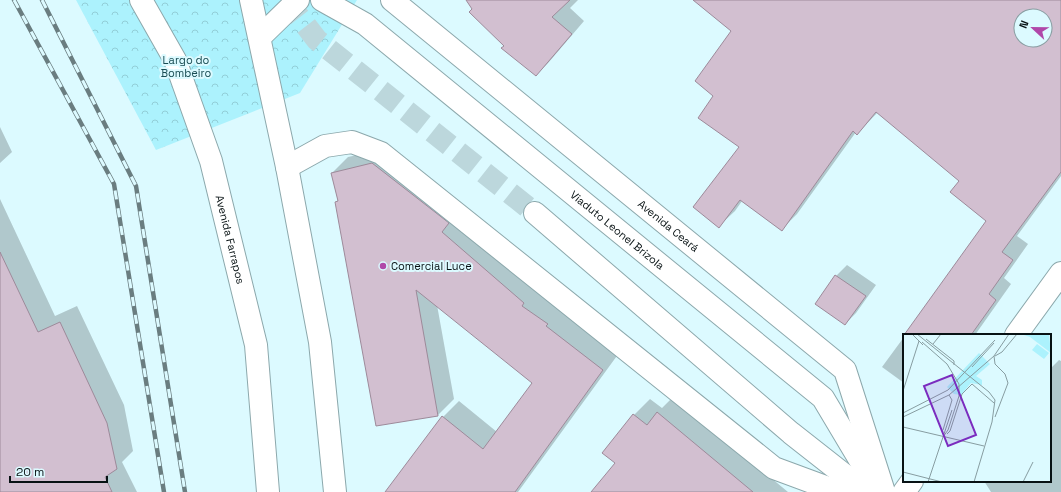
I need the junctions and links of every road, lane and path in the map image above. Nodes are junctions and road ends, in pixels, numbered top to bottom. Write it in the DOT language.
graph roads {
  1 [pos="141,0"];
  2 [pos="251,0"];
  3 [pos="298,0"];
  4 [pos="322,0"];
  5 [pos="392,0"];
  6 [pos="260,37"];
  7 [pos="287,167"];
  8 [pos="535,213"];
  9 [pos="1061,273"];
  10 [pos="1017,334"];
  11 [pos="911,482"];
  12 [pos="268,492"];
  13 [pos="335,492"];
  14 [pos="839,492"];
  15 [pos="866,492"];
  16 [pos="879,492"];
  17 [pos="884,492"];
  18 [pos="904,492"];
  1 -- 12 [label="main road, Avenida Farrapos"];
  2 -- 6 [label="main road"];
  3 -- 6 [label="main road"];
  4 -- 16 [label="main road, Viaduto Leonel Brizola"];
  5 -- 17 [label="main road, Avenida Ceará"];
  6 -- 7 [label="main road"];
  7 -- 13 [label="main road"];
  7 -- 14 [label="main road"];
  8 -- 15 [label="main road"];
  9 -- 10 [label="main road"];
  11 -- 18 [label="main road"];
}
